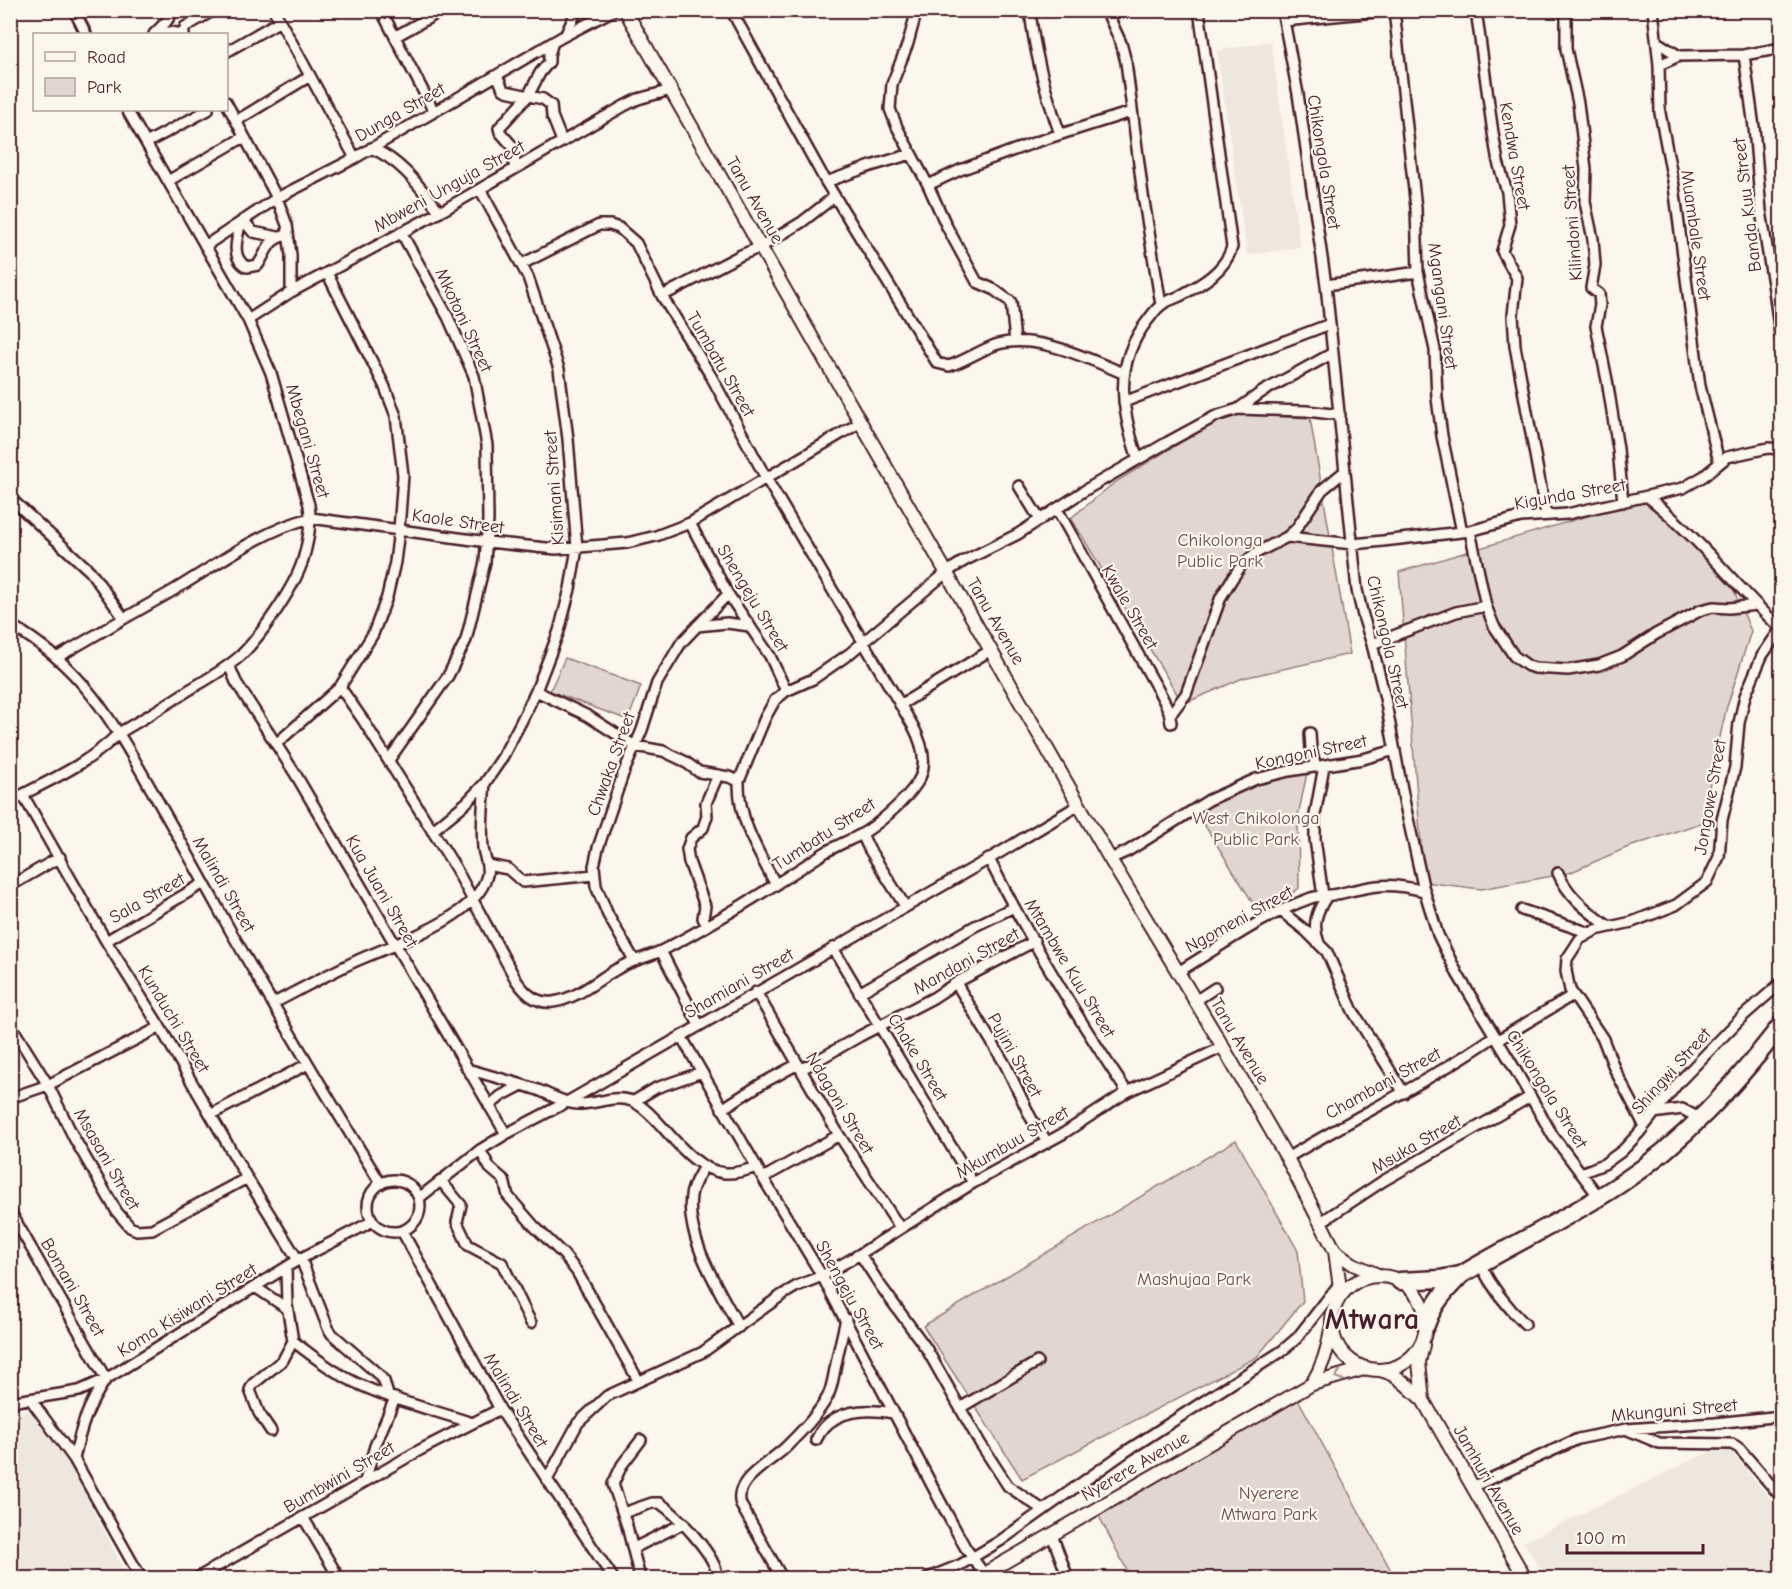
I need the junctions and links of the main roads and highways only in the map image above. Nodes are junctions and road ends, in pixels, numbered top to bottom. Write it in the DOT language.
graph roads {
  1 [pos="1782,1024"];
  2 [pos="1461,1275"];
  3 [pos="1400,1281"];
  4 [pos="1425,1331"];
  1 -- 2 [label="highway"];
  2 -- 3 [label="highway"];
  2 -- 4 [label="highway"];
}
